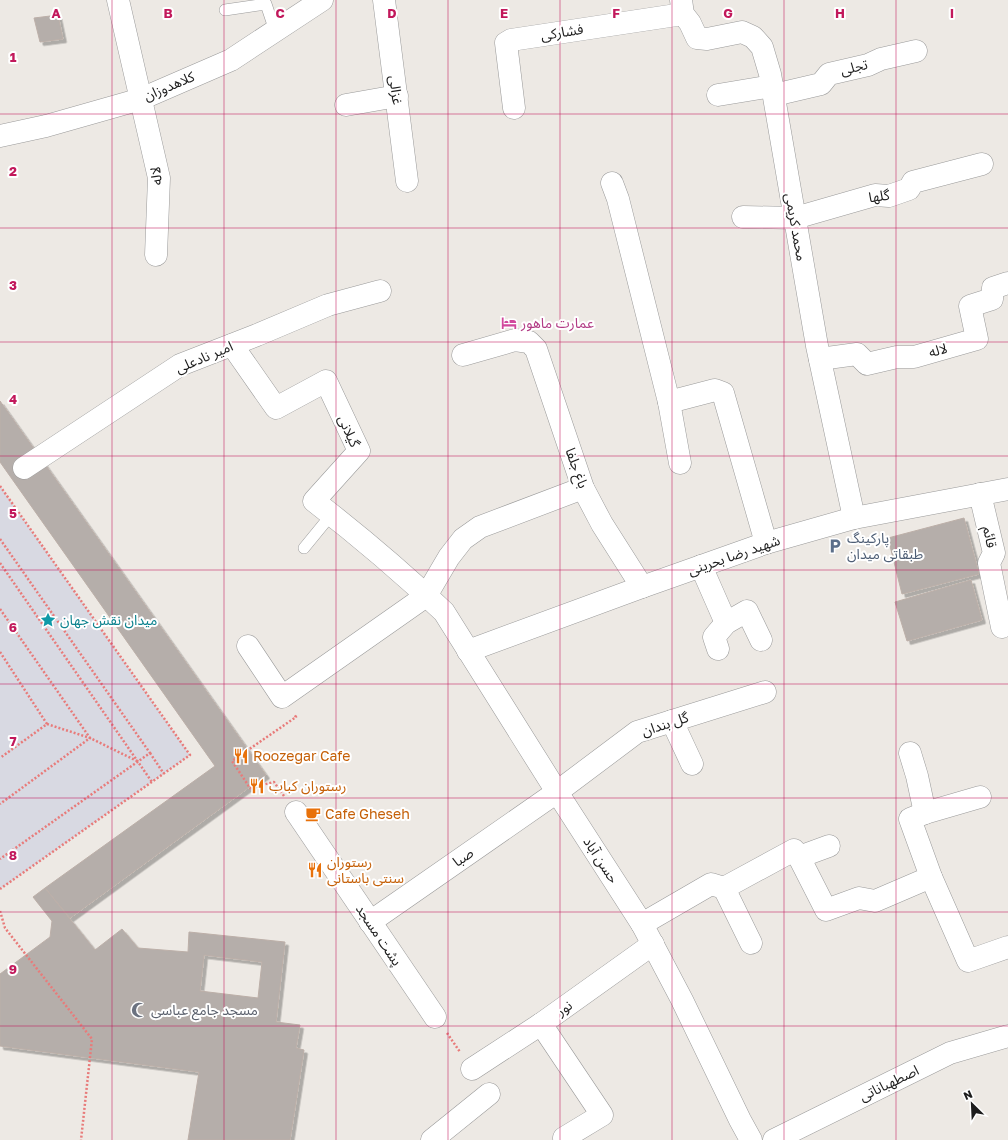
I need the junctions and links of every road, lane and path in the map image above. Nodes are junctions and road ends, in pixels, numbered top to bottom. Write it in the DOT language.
graph roads {
  1 [pos="118,0"];
  2 [pos="322,0"];
  3 [pos="384,0"];
  4 [pos="300,7"];
  5 [pos="682,7"];
  6 [pos="225,10"];
  7 [pos="275,31"];
  8 [pos="916,51"];
  9 [pos="773,91"];
  10 [pos="718,95"];
  11 [pos="397,96"];
  12 [pos="141,98"];
  13 [pos="346,105"];
  14 [pos="514,108"];
  15 [pos="0,136"];
  16 [pos="982,164"];
  17 [pos="407,181"];
  18 [pos="612,183"];
  19 [pos="743,217"];
  20 [pos="795,218"];
  21 [pos="156,255"];
  22 [pos="1008,283"];
  23 [pos="380,291"];
  24 [pos="232,345"];
  25 [pos="463,355"];
  26 [pos="820,359"];
  27 [pos="669,402"];
  28 [pos="680,463"];
  29 [pos="24,468"];
  30 [pos="0,486"];
  31 [pos="583,488"];
  32 [pos="1008,489"];
  33 [pos="980,494"];
  34 [pos="331,515"];
  35 [pos="854,518"];
  36 [pos="0,539"];
  37 [pos="766,543"];
  38 [pos="304,548"];
  39 [pos="0,563"];
  40 [pos="701,566"];
  41 [pos="642,587"];
  42 [pos="426,596"];
  43 [pos="0,609"];
  44 [pos="726,623"];
  45 [pos="1002,627"];
  46 [pos="761,640"];
  47 [pos="248,646"];
  48 [pos="718,649"];
  49 [pos="468,651"];
  50 [pos="0,652"];
  51 [pos="765,692"];
  52 [pos="282,697"];
  53 [pos="672,721"];
  54 [pos="47,724"];
  55 [pos="90,738"];
  56 [pos="150,753"];
  57 [pos="910,753"];
  58 [pos="0,758"];
  59 [pos="138,762"];
  60 [pos="692,764"];
  61 [pos="164,774"];
  62 [pos="152,782"];
  63 [pos="557,792"];
  64 [pos="980,797"];
  65 [pos="0,804"];
  66 [pos="296,812"];
  67 [pos="925,813"];
  68 [pos="829,846"];
  69 [pos="799,857"];
  70 [pos="0,859"];
  71 [pos="931,877"];
  72 [pos="724,888"];
  73 [pos="0,889"];
  74 [pos="0,911"];
  75 [pos="370,922"];
  76 [pos="642,924"];
  77 [pos="751,943"];
  78 [pos="653,944"];
  79 [pos="1008,947"];
  80 [pos="440,1024"];
  81 [pos="541,1024"];
  82 [pos="1008,1036"];
  83 [pos="472,1069"];
  84 [pos="489,1094"];
  85 [pos="737,1130"];
  86 [pos="564,1138"];
  87 [pos="81,1140"];
  88 [pos="432,1140"];
  89 [pos="751,1140"];
  90 [pos="774,1140"];
  1 -- 12 [label="street, لاله"];
  2 -- 4 [label="street, کلاهدوزان"];
  3 -- 11 [label="street, غزالی"];
  4 -- 7 [label="street, کلاهدوزان"];
  5 -- 9 [label="street, محمد کریمی"];
  5 -- 14 [label="street, فشارکی"];
  6 -- 7 [label="lane"];
  7 -- 12 [label="street, کلاهدوزان"];
  8 -- 9 [label="street, تجلی"];
  9 -- 10 [label="street, تجلی"];
  9 -- 20 [label="street, محمد کریمی"];
  11 -- 13 [label="street"];
  11 -- 17 [label="street, غزالی"];
  12 -- 15 [label="street, کلاهدوزان"];
  12 -- 21 [label="street, لاله"];
  16 -- 20 [label="street, گلها"];
  18 -- 27 [label="street"];
  19 -- 20 [label="street"];
  20 -- 26 [label="street, محمد کریمی"];
  22 -- 26 [label="street, لاله"];
  23 -- 24 [label="street, امیر نادعلی"];
  24 -- 29 [label="street, امیر نادعلی"];
  24 -- 34 [label="street, گیلانی"];
  25 -- 31 [label="street, باغ جلفا"];
  26 -- 35 [label="street, محمد کریمی"];
  27 -- 28 [label="street"];
  27 -- 37 [label="street"];
  30 -- 61 [label="path"];
  31 -- 41 [label="street, باغ جلفا"];
  31 -- 42 [label="street"];
  32 -- 33 [label="street, شهید رضا بحرینی"];
  33 -- 35 [label="street, شهید رضا بحرینی"];
  33 -- 45 [label="street, قائم"];
  34 -- 38 [label="lane"];
  34 -- 42 [label="street, گیلانی"];
  35 -- 37 [label="street, شهید رضا بحرینی"];
  36 -- 56 [label="path"];
  37 -- 40 [label="street, شهید رضا بحرینی"];
  39 -- 59 [label="path"];
  40 -- 41 [label="street, شهید رضا بحرینی"];
  40 -- 44 [label="street"];
  41 -- 49 [label="street, شهید رضا بحرینی"];
  42 -- 49 [label="street, حسن آباد"];
  42 -- 52 [label="street"];
  43 -- 55 [label="path"];
  44 -- 46 [label="street"];
  44 -- 48 [label="street"];
  47 -- 52 [label="street"];
  49 -- 63 [label="street, حسن آباد"];
  50 -- 54 [label="path"];
  51 -- 53 [label="street, گل بندان"];
  52 -- 66 [label="path"];
  53 -- 60 [label="street"];
  53 -- 63 [label="street, گل بندان"];
  54 -- 55 [label="path"];
  54 -- 58 [label="path"];
  55 -- 59 [label="path"];
  55 -- 65 [label="path"];
  56 -- 59 [label="path"];
  56 -- 61 [label="path"];
  57 -- 67 [label="street"];
  59 -- 62 [label="path"];
  59 -- 70 [label="path"];
  61 -- 62 [label="path"];
  62 -- 73 [label="path"];
  63 -- 75 [label="street, صبا"];
  63 -- 76 [label="street, حسن آباد"];
  64 -- 67 [label="street"];
  66 -- 75 [label="street, پشت مسجد"];
  67 -- 71 [label="street"];
  68 -- 69 [label="street"];
  69 -- 71 [label="street"];
  69 -- 72 [label="street"];
  71 -- 79 [label="street"];
  72 -- 76 [label="street"];
  72 -- 77 [label="street"];
  74 -- 87 [label="path"];
  75 -- 80 [label="street, پشت مسجد"];
  76 -- 78 [label="street, حسن آباد"];
  78 -- 81 [label="street, نور"];
  78 -- 85 [label="street, حسن آباد"];
  80 -- 83 [label="path"];
  81 -- 83 [label="street, نور"];
  81 -- 86 [label="street"];
  82 -- 90 [label="street, اصطهباناتی"];
  84 -- 88 [label="street"];
  85 -- 89 [label="street, حسن آباد"];
}
